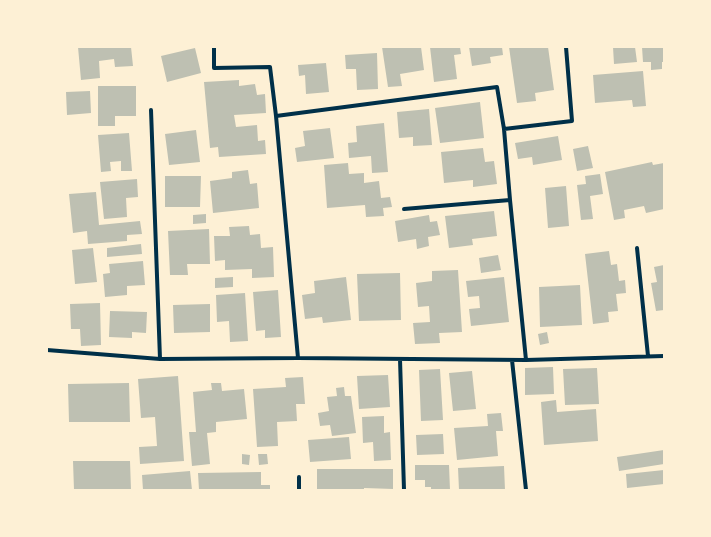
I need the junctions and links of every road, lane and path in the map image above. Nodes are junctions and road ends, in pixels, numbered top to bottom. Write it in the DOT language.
graph roads {
  1 [pos="214,47"];
  2 [pos="566,47"];
  3 [pos="151,110"];
  4 [pos="276,116"];
  5 [pos="504,129"];
  6 [pos="510,200"];
  7 [pos="404,209"];
  8 [pos="637,248"];
  9 [pos="47,350"];
  10 [pos="648,356"];
  11 [pos="664,356"];
  12 [pos="298,358"];
  13 [pos="160,359"];
  14 [pos="400,359"];
  15 [pos="512,360"];
  16 [pos="526,360"];
  17 [pos="299,477"];
  18 [pos="299,490"];
  19 [pos="404,490"];
  20 [pos="526,490"];
  1 -- 4 [label="street"];
  2 -- 5 [label="street"];
  3 -- 13 [label="street"];
  4 -- 5 [label="street"];
  4 -- 12 [label="street"];
  5 -- 6 [label="street"];
  6 -- 7 [label="street"];
  6 -- 16 [label="street"];
  8 -- 10 [label="street"];
  9 -- 13 [label="street"];
  10 -- 11 [label="street"];
  10 -- 16 [label="street"];
  12 -- 13 [label="street"];
  12 -- 14 [label="street"];
  14 -- 15 [label="street"];
  14 -- 19 [label="street"];
  15 -- 16 [label="street"];
  15 -- 20 [label="street"];
  17 -- 18 [label="street"];
}
